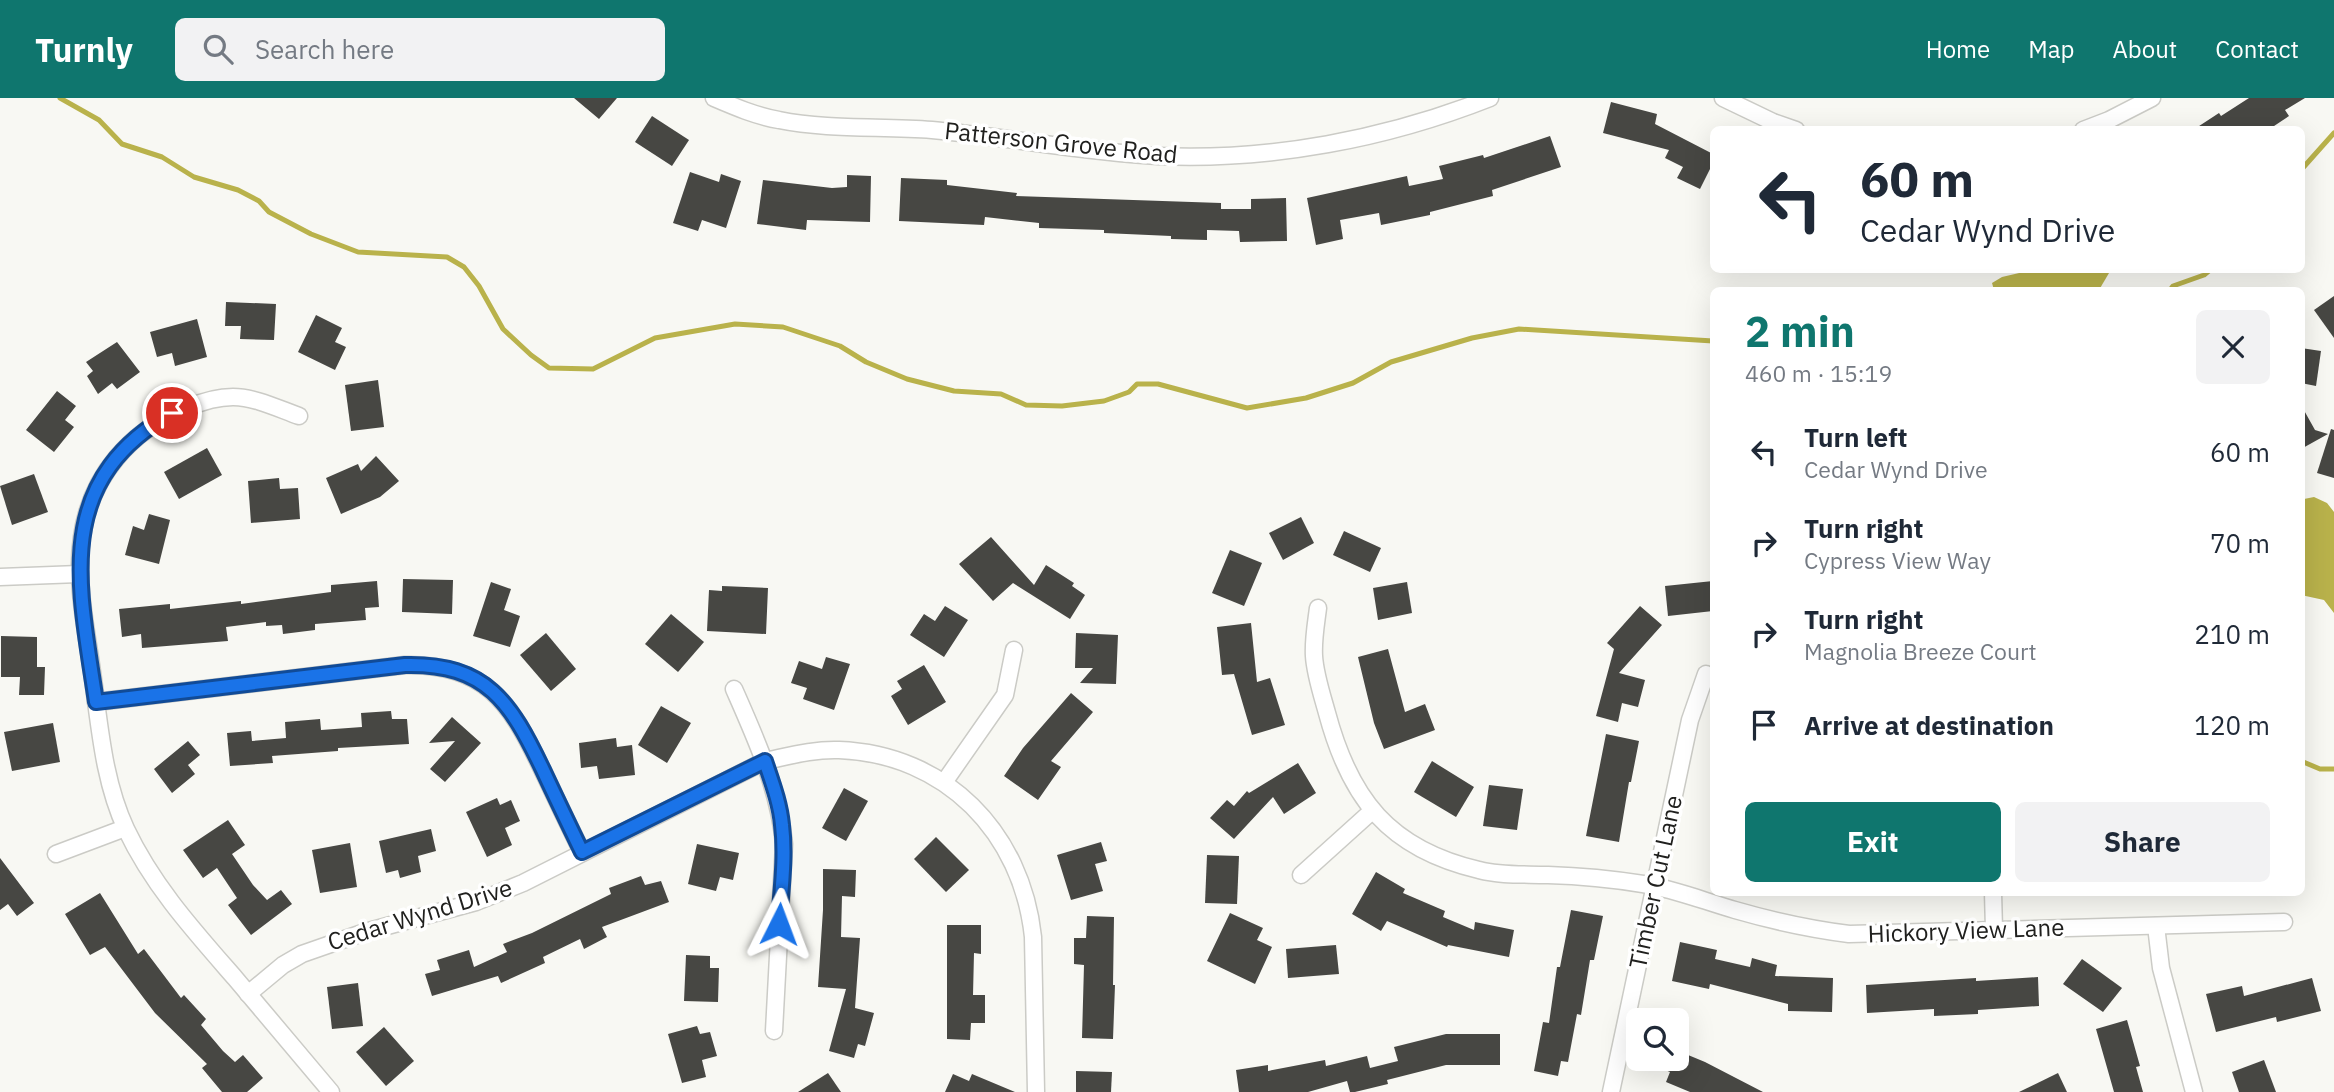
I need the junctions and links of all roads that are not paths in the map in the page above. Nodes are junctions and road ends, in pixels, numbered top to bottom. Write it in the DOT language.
graph roads {
  1 [pos="714,98"];
  2 [pos="1490,98"];
  3 [pos="1723,98"];
  4 [pos="2152,98"];
  5 [pos="1786,126"];
  6 [pos="2093,126"];
  7 [pos="299,416"];
  8 [pos="79,575"];
  9 [pos="0,577"];
  10 [pos="1318,608"];
  11 [pos="1014,650"];
  12 [pos="1706,674"];
  13 [pos="734,688"];
  14 [pos="96,702"];
  15 [pos="765,761"];
  16 [pos="945,781"];
  17 [pos="1372,811"];
  18 [pos="125,828"];
  19 [pos="582,852"];
  20 [pos="56,854"];
  21 [pos="1301,874"];
  22 [pos="1655,886"];
  23 [pos="1993,896"];
  24 [pos="2284,922"];
  25 [pos="2156,926"];
  26 [pos="1994,930"];
  27 [pos="248,994"];
  28 [pos="774,1031"];
  29 [pos="331,1092"];
  30 [pos="1036,1092"];
  31 [pos="1611,1092"];
  32 [pos="2194,1092"];
  1 -- 2 [label="street, Patterson Grove Road"];
  3 -- 5 [label="street"];
  4 -- 6 [label="street"];
  7 -- 8 [label="street"];
  8 -- 9 [label="street"];
  8 -- 14 [label="street"];
  10 -- 17 [label="street, Hickory View Lane"];
  11 -- 16 [label="street"];
  12 -- 22 [label="street, Timber Cut Lane"];
  13 -- 15 [label="street"];
  14 -- 18 [label="street"];
  14 -- 19 [label="street"];
  15 -- 16 [label="street, Cedar Wynd Drive"];
  15 -- 19 [label="street, Cedar Wynd Drive"];
  15 -- 28 [label="street"];
  16 -- 30 [label="street, Cedar Wynd Drive"];
  17 -- 21 [label="street"];
  17 -- 22 [label="street, Hickory View Lane"];
  18 -- 20 [label="street"];
  18 -- 27 [label="street"];
  19 -- 27 [label="street, Cedar Wynd Drive"];
  22 -- 26 [label="street, Hickory View Lane"];
  22 -- 31 [label="street, Timber Cut Lane"];
  23 -- 26 [label="street"];
  24 -- 25 [label="street, Hickory View Lane"];
  25 -- 26 [label="street, Hickory View Lane"];
  25 -- 32 [label="street"];
  27 -- 29 [label="street"];
}
